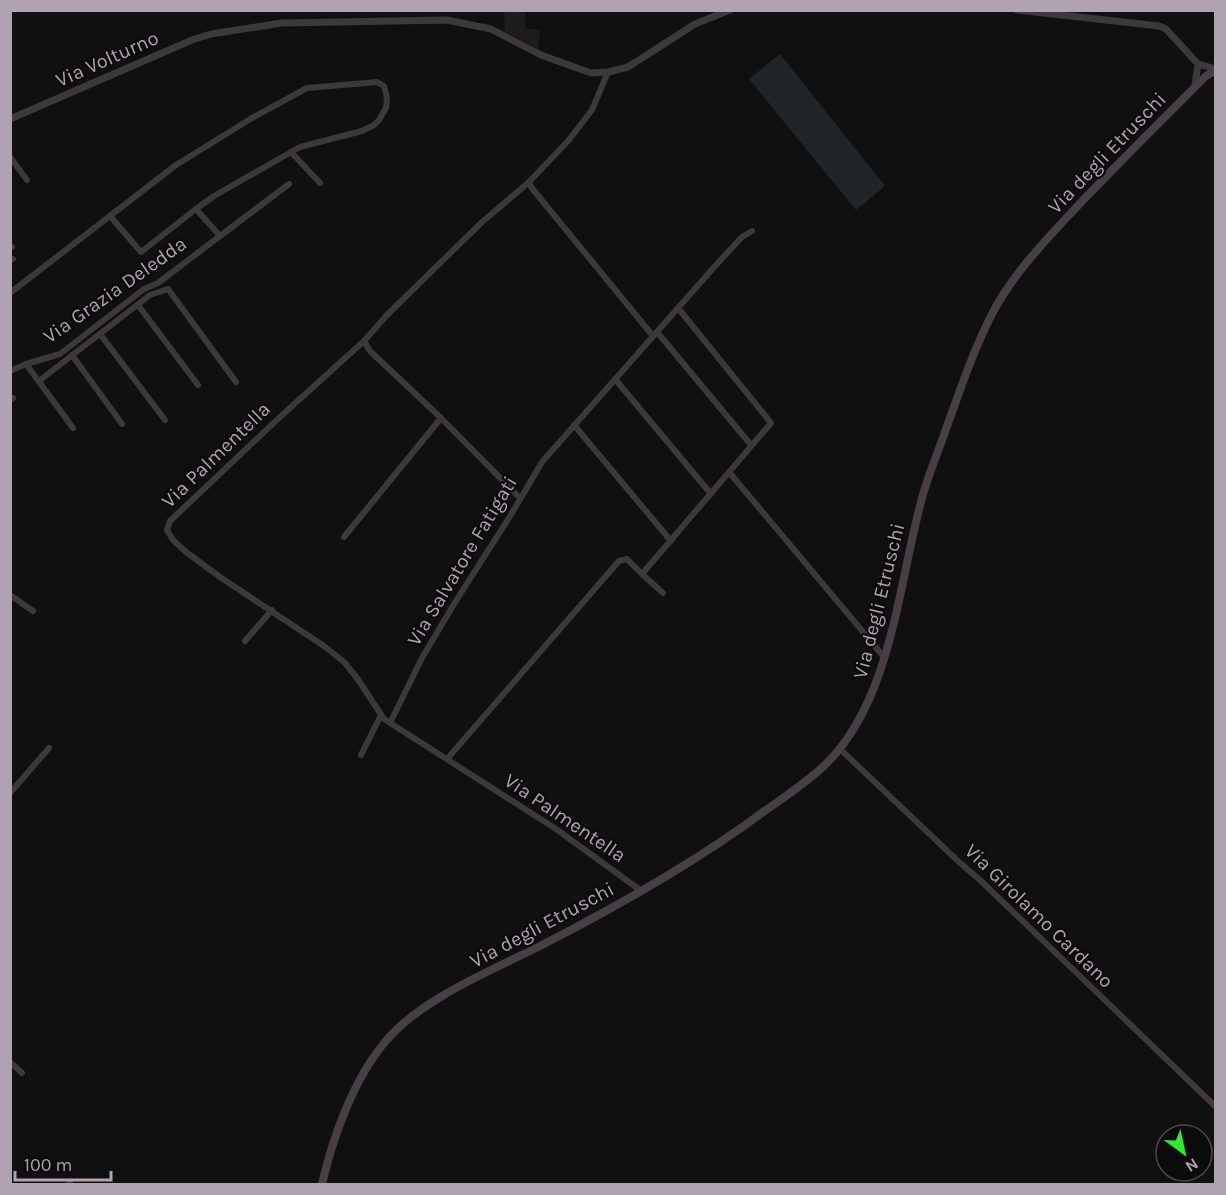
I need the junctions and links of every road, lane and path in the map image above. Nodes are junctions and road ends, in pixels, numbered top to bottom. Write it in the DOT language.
graph roads {
  1 [pos="730,10"];
  2 [pos="1017,10"];
  3 [pos="1200,66"];
  4 [pos="608,72"];
  5 [pos="1211,73"];
  6 [pos="1195,87"];
  7 [pos="10,119"];
  8 [pos="291,152"];
  9 [pos="10,157"];
  10 [pos="27,180"];
  11 [pos="529,182"];
  12 [pos="320,183"];
  13 [pos="289,184"];
  14 [pos="196,209"];
  15 [pos="110,216"];
  16 [pos="752,231"];
  17 [pos="220,236"];
  18 [pos="10,293"];
  19 [pos="138,305"];
  20 [pos="678,308"];
  21 [pos="100,334"];
  22 [pos="655,334"];
  23 [pos="364,341"];
  24 [pos="72,355"];
  25 [pos="26,364"];
  26 [pos="10,371"];
  27 [pos="615,379"];
  28 [pos="39,381"];
  29 [pos="236,382"];
  30 [pos="198,385"];
  31 [pos="441,418"];
  32 [pos="165,420"];
  33 [pos="122,424"];
  34 [pos="574,425"];
  35 [pos="73,428"];
  36 [pos="751,445"];
  37 [pos="729,472"];
  38 [pos="711,494"];
  39 [pos="520,498"];
  40 [pos="344,537"];
  41 [pos="671,541"];
  42 [pos="642,574"];
  43 [pos="663,593"];
  44 [pos="10,595"];
  45 [pos="272,610"];
  46 [pos="33,612"];
  47 [pos="245,641"];
  48 [pos="884,657"];
  49 [pos="381,715"];
  50 [pos="390,723"];
  51 [pos="50,748"];
  52 [pos="840,749"];
  53 [pos="361,755"];
  54 [pos="447,759"];
  55 [pos="10,793"];
  56 [pos="640,890"];
  57 [pos="10,1062"];
  58 [pos="22,1073"];
  59 [pos="1215,1107"];
  60 [pos="322,1185"];
  1 -- 4 [label="street, Via Volturno"];
  2 -- 3 [label="street"];
  3 -- 5 [label="street"];
  3 -- 6 [label="street"];
  4 -- 7 [label="street, Via Volturno"];
  4 -- 11 [label="street, Via Palmentella"];
  5 -- 6 [label="main road, Via degli Etruschi"];
  6 -- 48 [label="main road, Via degli Etruschi"];
  8 -- 12 [label="street"];
  8 -- 14 [label="street, Via Grazia Deledda"];
  8 -- 15 [label="street, Via Grazia Deledda"];
  9 -- 10 [label="street"];
  11 -- 22 [label="street"];
  11 -- 23 [label="street, Via Palmentella"];
  13 -- 17 [label="street, Via Grazia Deledda"];
  14 -- 15 [label="street, Via Grazia Deledda"];
  14 -- 17 [label="street, Via Grazia Deledda"];
  15 -- 18 [label="street, Via Grazia Deledda"];
  16 -- 20 [label="street, Via Salvatore Fatigati"];
  17 -- 25 [label="street, Via Grazia Deledda"];
  19 -- 21 [label="street"];
  19 -- 29 [label="street"];
  19 -- 30 [label="street"];
  20 -- 22 [label="street, Via Salvatore Fatigati"];
  20 -- 36 [label="street"];
  21 -- 24 [label="street"];
  21 -- 32 [label="street"];
  22 -- 27 [label="street, Via Salvatore Fatigati"];
  22 -- 36 [label="street"];
  23 -- 31 [label="street"];
  23 -- 45 [label="street, Via Palmentella"];
  24 -- 28 [label="street"];
  24 -- 33 [label="street"];
  25 -- 26 [label="street, Via Grazia Deledda"];
  25 -- 28 [label="street"];
  27 -- 34 [label="street, Via Salvatore Fatigati"];
  27 -- 38 [label="street"];
  28 -- 35 [label="street"];
  31 -- 39 [label="street"];
  31 -- 40 [label="street"];
  34 -- 39 [label="street, Via Salvatore Fatigati"];
  34 -- 41 [label="street"];
  36 -- 37 [label="street"];
  37 -- 38 [label="street"];
  37 -- 48 [label="street"];
  38 -- 41 [label="street"];
  39 -- 50 [label="street, Via Salvatore Fatigati"];
  41 -- 42 [label="street"];
  42 -- 43 [label="street"];
  42 -- 54 [label="street"];
  44 -- 46 [label="street"];
  45 -- 47 [label="street"];
  45 -- 49 [label="street, Via Palmentella"];
  48 -- 52 [label="main road, Via degli Etruschi"];
  49 -- 50 [label="street, Via Palmentella"];
  49 -- 53 [label="street"];
  50 -- 54 [label="street, Via Palmentella"];
  51 -- 55 [label="street"];
  52 -- 56 [label="main road, Via degli Etruschi"];
  52 -- 59 [label="street, Via Girolamo Cardano"];
  54 -- 56 [label="street, Via Palmentella"];
  56 -- 60 [label="main road, Via degli Etruschi"];
  57 -- 58 [label="street"];
}
